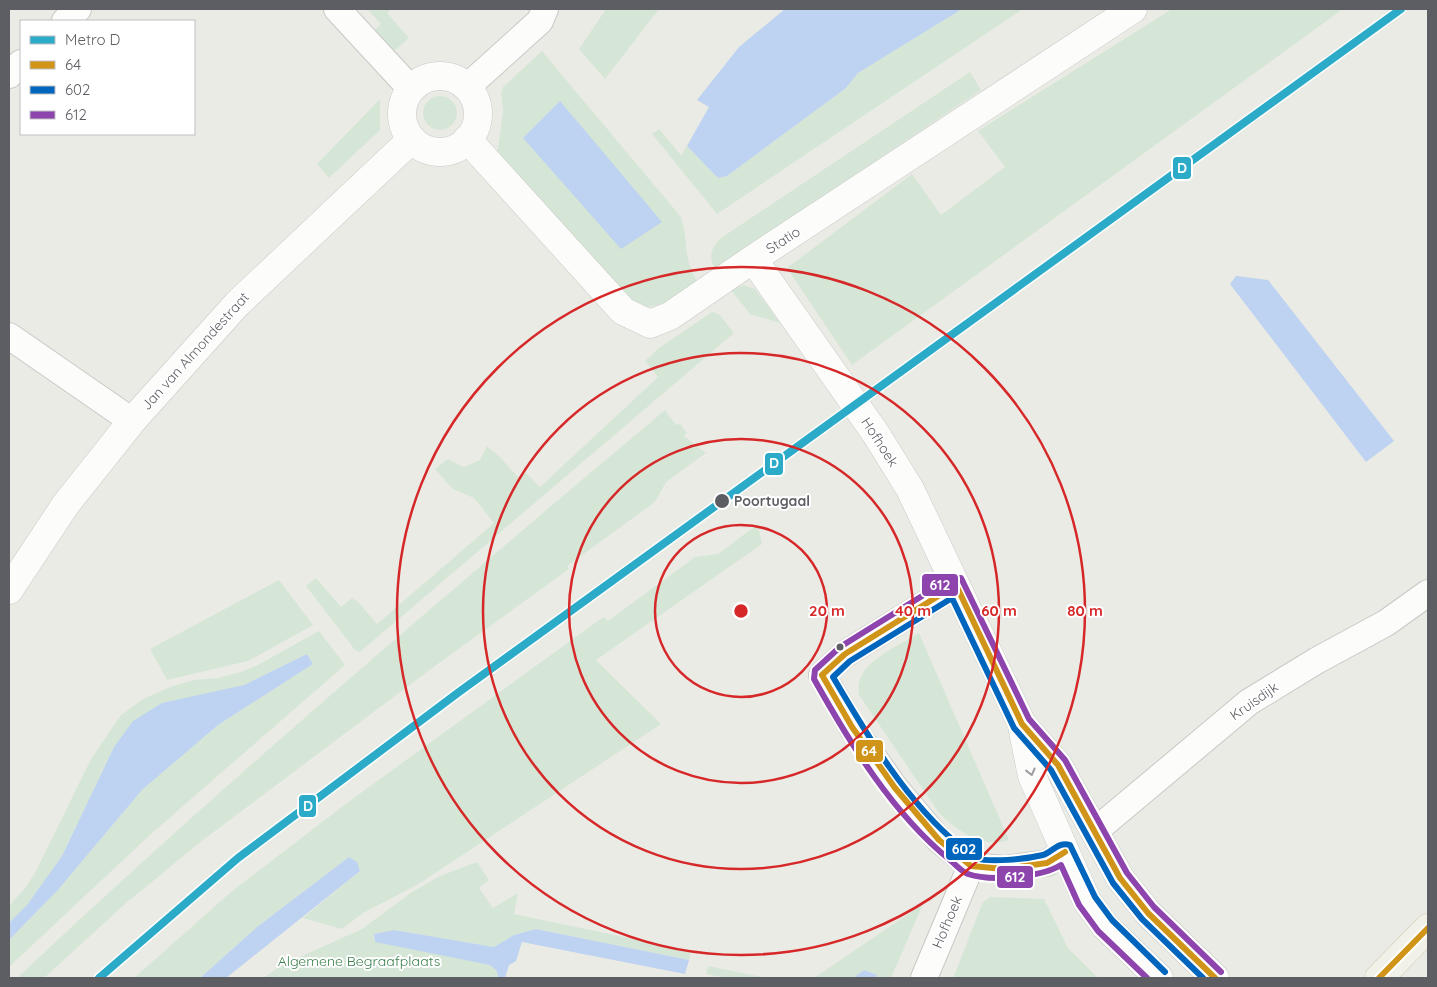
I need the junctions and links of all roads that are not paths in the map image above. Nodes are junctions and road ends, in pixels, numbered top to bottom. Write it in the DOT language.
graph roads {
  1 [pos="78,9"];
  2 [pos="337,9"];
  3 [pos="546,9"];
  4 [pos="1133,9"];
  5 [pos="66,20"];
  6 [pos="20,64"];
  7 [pos="9,75"];
  8 [pos="467,87"];
  9 [pos="411,89"];
  10 [pos="412,139"];
  11 [pos="467,140"];
  12 [pos="753,260"];
  13 [pos="9,336"];
  14 [pos="132,421"];
  15 [pos="956,585"];
  16 [pos="9,590"];
  17 [pos="1428,593"];
  18 [pos="1022,724"];
  19 [pos="1094,831"];
  20 [pos="1065,852"];
  21 [pos="971,866"];
  22 [pos="1428,928"];
  23 [pos="924,978"];
  24 [pos="1159,978"];
  25 [pos="1215,978"];
  26 [pos="1379,978"];
  1 -- 5 [label="street"];
  2 -- 9 [label="street"];
  3 -- 8 [label="street"];
  4 -- 12 [label="street, Statio"];
  6 -- 7 [label="street"];
  8 -- 9 [label="street"];
  8 -- 11 [label="street"];
  9 -- 10 [label="street"];
  10 -- 11 [label="street"];
  10 -- 14 [label="street, Jan van Almondestraat"];
  11 -- 12 [label="street, Statio"];
  12 -- 15 [label="street, Hofhoek"];
  13 -- 14 [label="street"];
  14 -- 16 [label="street, Jan van Almondestraat"];
  15 -- 18 [label="street, Hofhoek"];
  15 -- 21 [label="street"];
  17 -- 19 [label="street, Kruisdijk"];
  18 -- 19 [label="street, Hofhoek"];
  18 -- 20 [label="street, Hofhoek, one-way"];
  19 -- 20 [label="street"];
  19 -- 25 [label="street, Hofhoek"];
  20 -- 21 [label="street"];
  20 -- 24 [label="street, Hofhoek"];
  21 -- 23 [label="street, Hofhoek"];
  22 -- 26 [label="main road"];
}
